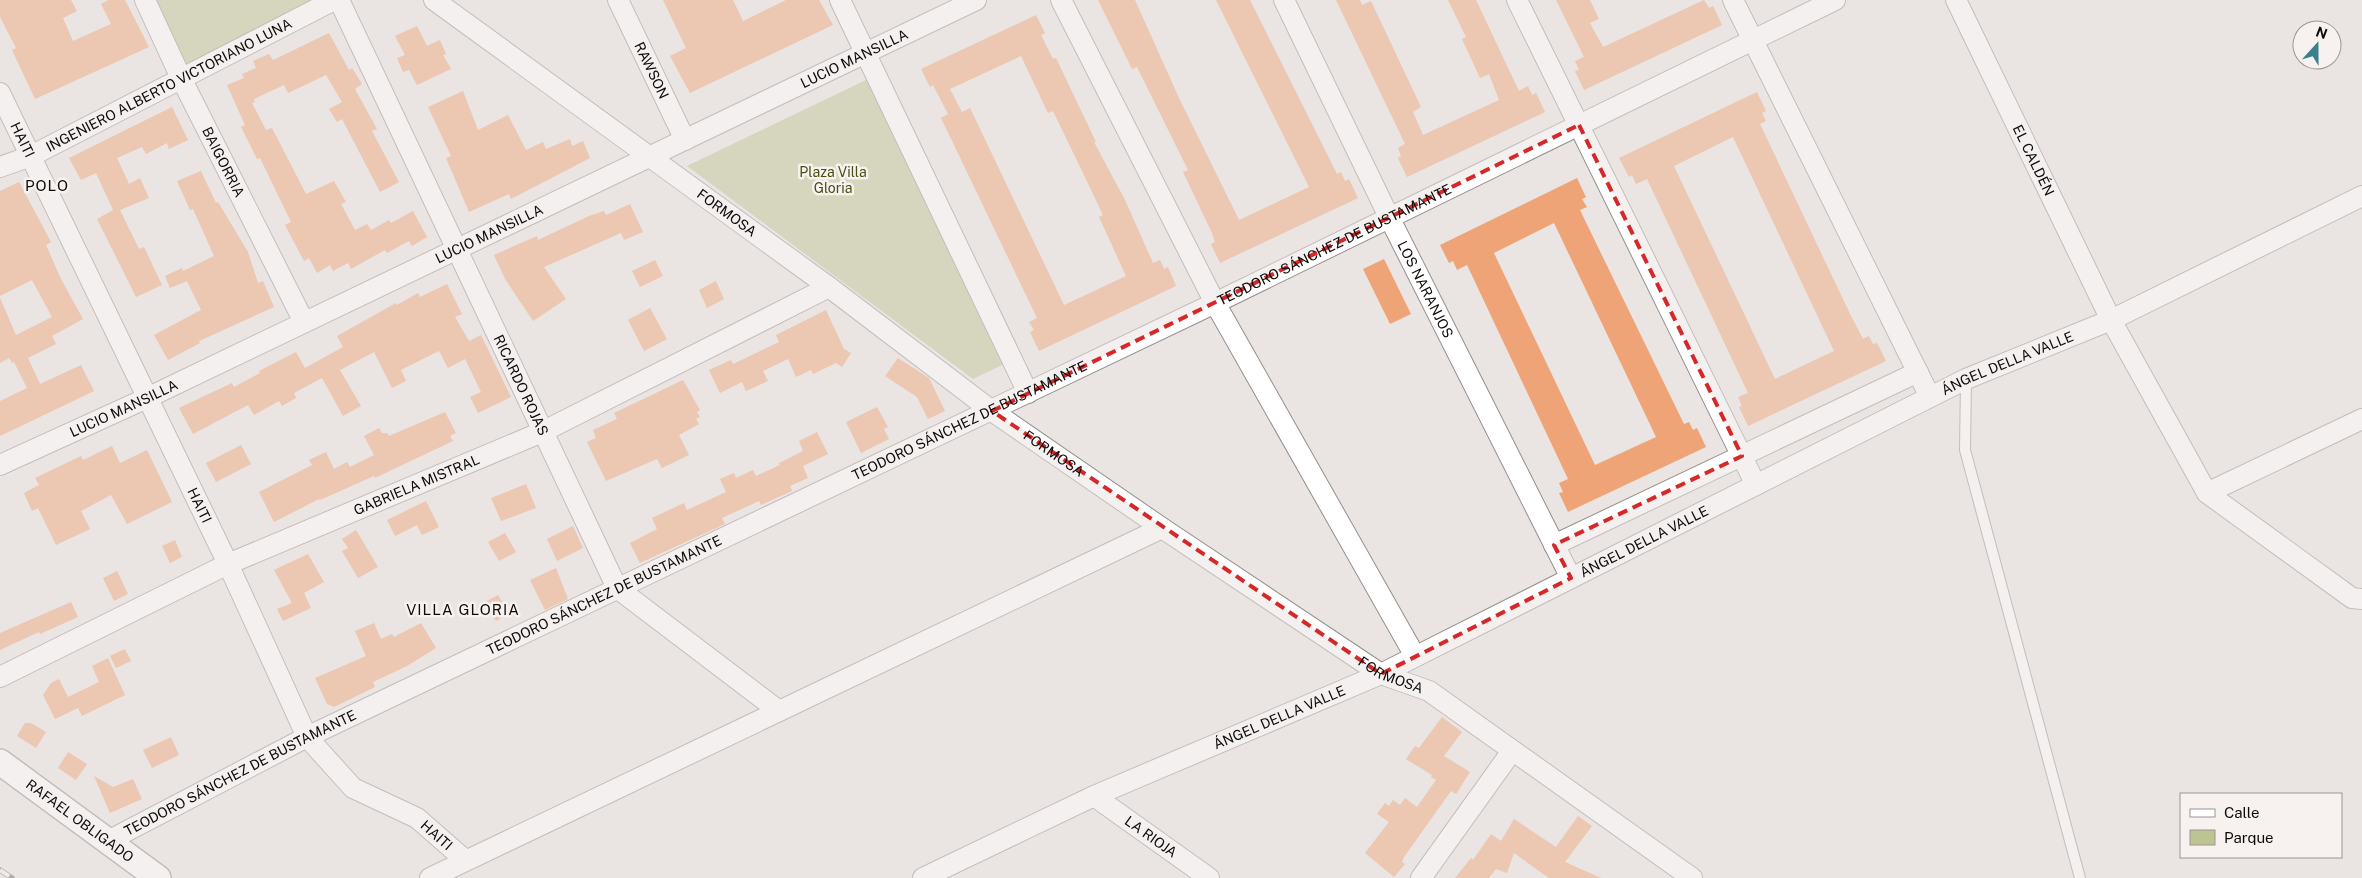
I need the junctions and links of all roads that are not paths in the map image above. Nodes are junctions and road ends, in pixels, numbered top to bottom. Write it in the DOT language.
graph roads {
  1 [pos="145,0"];
  2 [pos="334,0"];
  3 [pos="339,0"];
  4 [pos="434,0"];
  5 [pos="618,0"];
  6 [pos="840,0"];
  7 [pos="976,0"];
  8 [pos="1061,0"];
  9 [pos="1284,0"];
  10 [pos="1517,0"];
  11 [pos="1733,0"];
  12 [pos="1835,0"];
  13 [pos="1956,0"];
  14 [pos="1753,40"];
  15 [pos="866,53"];
  16 [pos="181,78"];
  17 [pos="0,93"];
  18 [pos="1579,125"];
  19 [pos="685,140"];
  20 [pos="31,156"];
  21 [pos="650,157"];
  22 [pos="0,168"];
  23 [pos="2362,196"];
  24 [pos="1389,217"];
  25 [pos="458,248"];
  26 [pos="830,287"];
  27 [pos="1215,303"];
  28 [pos="2111,320"];
  29 [pos="304,322"];
  30 [pos="1918,372"];
  31 [pos="1966,379"];
  32 [pos="1028,393"];
  33 [pos="1930,397"];
  34 [pos="146,398"];
  35 [pos="992,411"];
  36 [pos="2362,419"];
  37 [pos="542,432"];
  38 [pos="1742,456"];
  39 [pos="0,465"];
  40 [pos="1756,484"];
  41 [pos="2207,493"];
  42 [pos="1162,528"];
  43 [pos="1554,545"];
  44 [pos="228,564"];
  45 [pos="1571,578"];
  46 [pos="617,588"];
  47 [pos="2362,599"];
  48 [pos="1415,656"];
  49 [pos="1381,674"];
  50 [pos="0,677"];
  51 [pos="779,711"];
  52 [pos="307,737"];
  53 [pos="1512,751"];
  54 [pos="0,762"];
  55 [pos="1094,796"];
  56 [pos="106,842"];
  57 [pos="465,860"];
  58 [pos="158,878"];
  59 [pos="430,878"];
  60 [pos="924,878"];
  61 [pos="1209,878"];
  62 [pos="1421,878"];
  63 [pos="1692,878"];
  64 [pos="2080,878"];
  1 -- 16 [label="street, BAIGORRIA"];
  2 -- 16 [label="street, INGENIERO ALBERTO VICTORIANO LUNA"];
  3 -- 25 [label="street, RICARDO ROJAS"];
  4 -- 21 [label="street, FORMOSA"];
  5 -- 19 [label="street, RAWSON"];
  6 -- 15 [label="street"];
  7 -- 15 [label="street, LUCIO MANSILLA"];
  8 -- 27 [label="street"];
  9 -- 24 [label="street, LOS NARANJOS"];
  10 -- 18 [label="street"];
  11 -- 14 [label="street"];
  12 -- 14 [label="street, TEODORO SÁNCHEZ DE BUSTAMANTE"];
  13 -- 28 [label="street, EL CALDÉN"];
  14 -- 18 [label="street, TEODORO SÁNCHEZ DE BUSTAMANTE"];
  14 -- 30 [label="street"];
  15 -- 19 [label="street, LUCIO MANSILLA"];
  15 -- 32 [label="street"];
  16 -- 20 [label="street, INGENIERO ALBERTO VICTORIANO LUNA"];
  16 -- 29 [label="street, BAIGORRIA"];
  17 -- 20 [label="street, HAITI"];
  18 -- 24 [label="street, TEODORO SÁNCHEZ DE BUSTAMANTE"];
  18 -- 38 [label="street"];
  19 -- 21 [label="street, LUCIO MANSILLA"];
  20 -- 22 [label="street, INGENIERO ALBERTO VICTORIANO LUNA"];
  20 -- 34 [label="street, HAITI"];
  21 -- 25 [label="street, LUCIO MANSILLA"];
  21 -- 26 [label="street, FORMOSA"];
  23 -- 28 [label="street, ÁNGEL DELLA VALLE"];
  24 -- 27 [label="street, TEODORO SÁNCHEZ DE BUSTAMANTE"];
  24 -- 43 [label="street, LOS NARANJOS"];
  25 -- 29 [label="street, LUCIO MANSILLA"];
  25 -- 37 [label="street, RICARDO ROJAS"];
  26 -- 35 [label="street, FORMOSA"];
  26 -- 37 [label="street, GABRIELA MISTRAL"];
  27 -- 32 [label="street, TEODORO SÁNCHEZ DE BUSTAMANTE"];
  27 -- 48 [label="street"];
  28 -- 31 [label="street, ÁNGEL DELLA VALLE"];
  28 -- 41 [label="street, EL CALDÉN"];
  29 -- 34 [label="street, LUCIO MANSILLA"];
  30 -- 33 [label="street"];
  30 -- 38 [label="street"];
  31 -- 33 [label="street, ÁNGEL DELLA VALLE"];
  31 -- 64 [label="lane"];
  32 -- 35 [label="street, TEODORO SÁNCHEZ DE BUSTAMANTE"];
  33 -- 40 [label="street, ÁNGEL DELLA VALLE"];
  34 -- 39 [label="street, LUCIO MANSILLA"];
  34 -- 44 [label="street, HAITI"];
  35 -- 42 [label="street, FORMOSA"];
  35 -- 46 [label="street, TEODORO SÁNCHEZ DE BUSTAMANTE"];
  36 -- 41 [label="street"];
  37 -- 44 [label="street, GABRIELA MISTRAL"];
  37 -- 46 [label="street, RICARDO ROJAS"];
  38 -- 40 [label="street"];
  38 -- 43 [label="street"];
  40 -- 45 [label="street, ÁNGEL DELLA VALLE"];
  41 -- 47 [label="street"];
  42 -- 49 [label="street, FORMOSA"];
  42 -- 51 [label="street"];
  43 -- 45 [label="street, LOS NARANJOS"];
  44 -- 50 [label="street, GABRIELA MISTRAL"];
  44 -- 52 [label="street, HAITI"];
  45 -- 48 [label="street, ÁNGEL DELLA VALLE"];
  46 -- 51 [label="street, RICARDO ROJAS"];
  46 -- 52 [label="street, TEODORO SÁNCHEZ DE BUSTAMANTE"];
  48 -- 49 [label="street, ÁNGEL DELLA VALLE"];
  49 -- 53 [label="street, FORMOSA"];
  49 -- 55 [label="street, ÁNGEL DELLA VALLE"];
  51 -- 57 [label="street"];
  52 -- 56 [label="street, TEODORO SÁNCHEZ DE BUSTAMANTE"];
  52 -- 57 [label="street, HAITI"];
  53 -- 62 [label="street"];
  53 -- 63 [label="street, FORMOSA"];
  54 -- 56 [label="street, RAFAEL OBLIGADO"];
  55 -- 60 [label="street, ÁNGEL DELLA VALLE"];
  55 -- 61 [label="street, LA RIOJA"];
  56 -- 58 [label="street, RAFAEL OBLIGADO"];
  57 -- 59 [label="street"];
}
